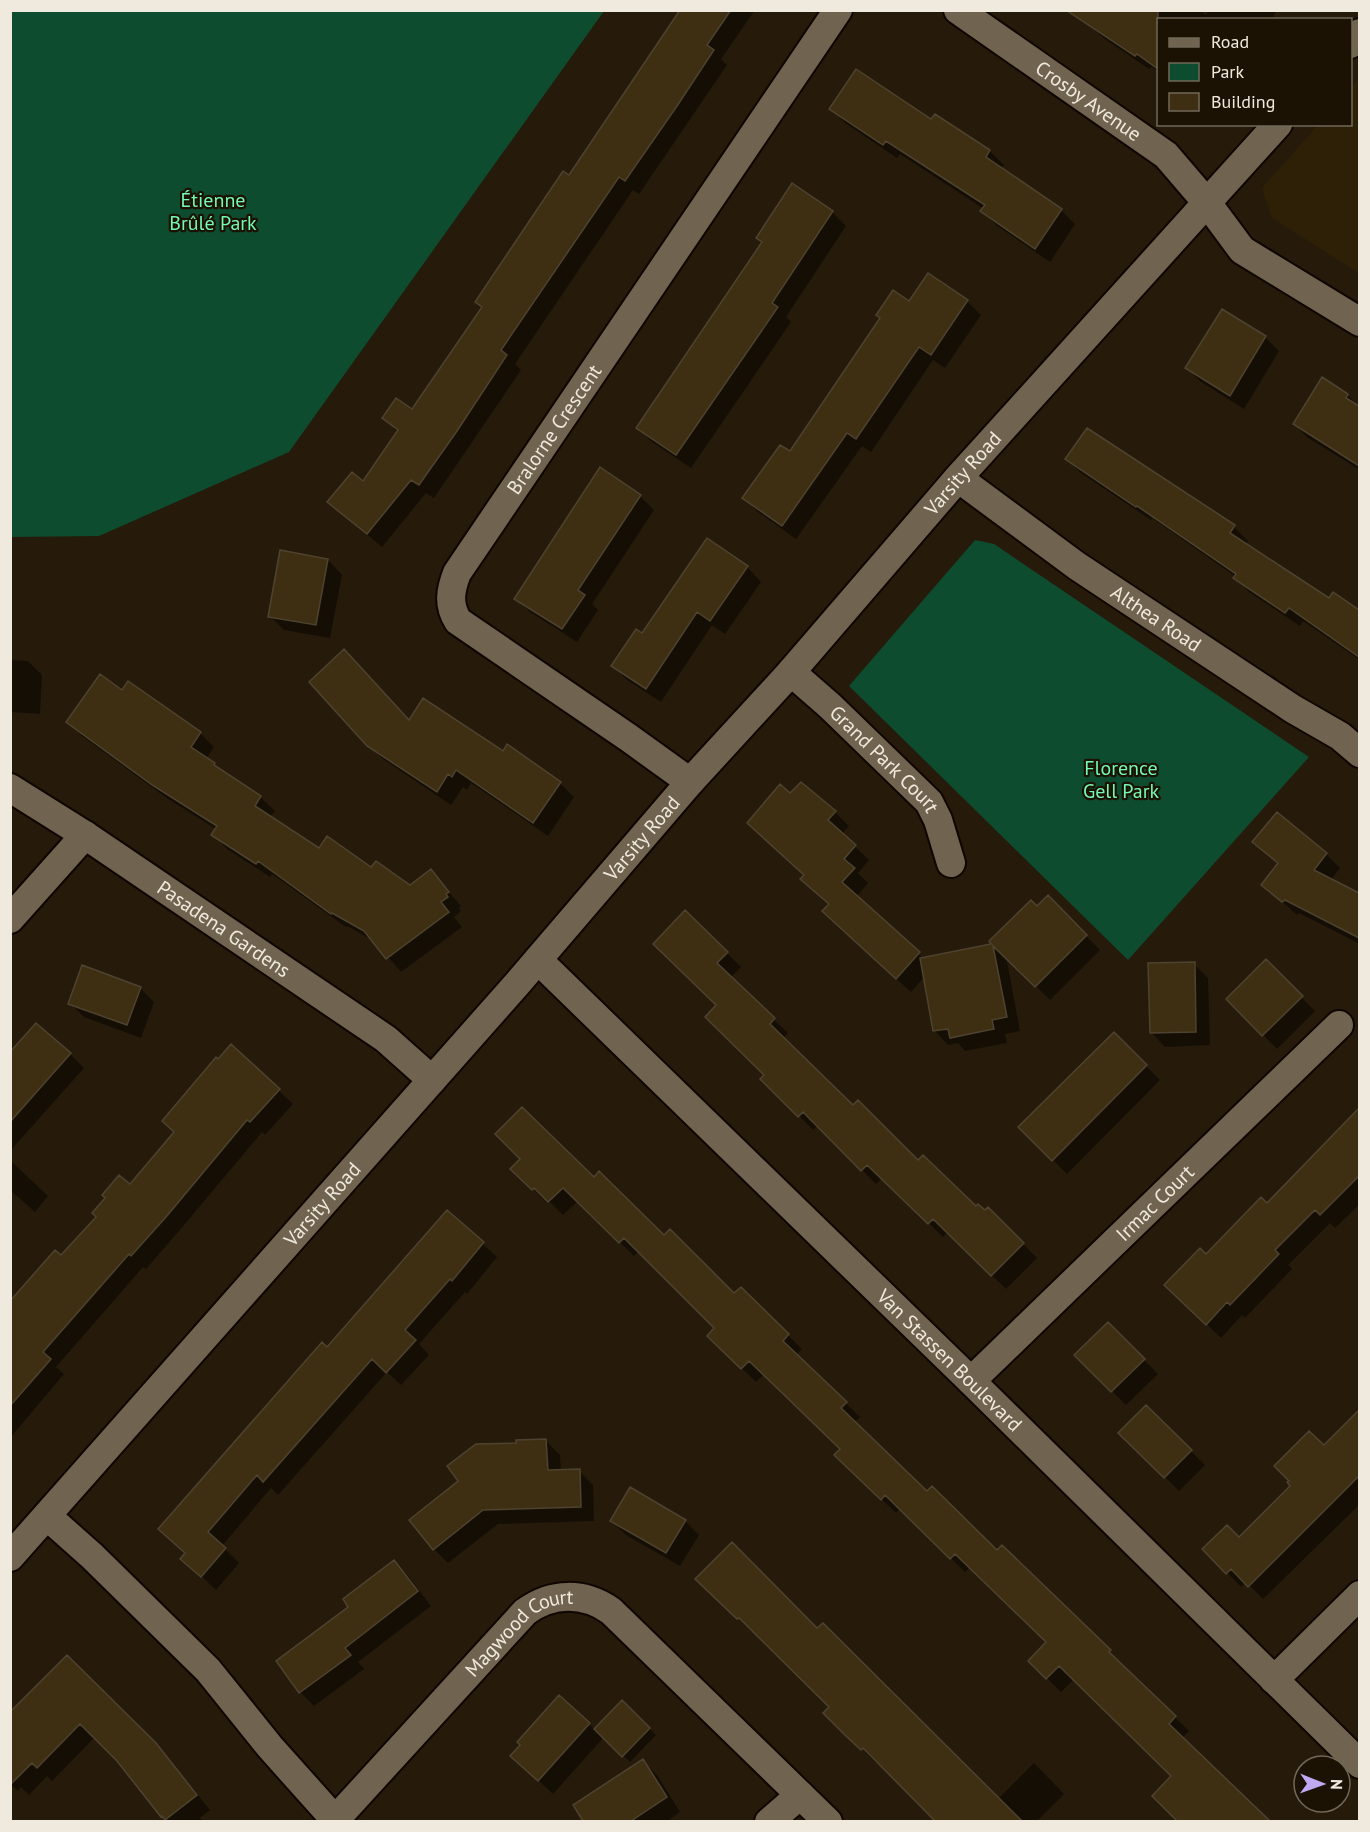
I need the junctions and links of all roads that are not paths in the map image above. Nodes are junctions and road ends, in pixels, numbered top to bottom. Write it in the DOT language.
graph roads {
  1 [pos="838,10"];
  2 [pos="958,10"];
  3 [pos="1276,126"];
  4 [pos="1208,204"];
  5 [pos="1359,322"];
  6 [pos="958,478"];
  7 [pos="791,672"];
  8 [pos="1359,753"];
  9 [pos="690,782"];
  10 [pos="10,788"];
  11 [pos="85,835"];
  12 [pos="951,862"];
  13 [pos="10,919"];
  14 [pos="538,960"];
  15 [pos="1339,1024"];
  16 [pos="432,1080"];
  17 [pos="971,1381"];
  18 [pos="47,1516"];
  19 [pos="10,1557"];
  20 [pos="1359,1595"];
  21 [pos="1274,1680"];
  22 [pos="1359,1764"];
  23 [pos="800,1795"];
  24 [pos="336,1821"];
  25 [pos="769,1821"];
  26 [pos="828,1821"];
  1 -- 9 [label="street, Bralorne Crescent"];
  2 -- 4 [label="street, Crosby Avenue"];
  3 -- 4 [label="street, Varsity Road"];
  4 -- 5 [label="street, Crosby Avenue"];
  4 -- 6 [label="street, Varsity Road"];
  6 -- 7 [label="street, Varsity Road"];
  6 -- 8 [label="street, Althea Road"];
  7 -- 9 [label="street, Varsity Road"];
  7 -- 12 [label="street, Grand Park Court"];
  9 -- 14 [label="street, Varsity Road"];
  10 -- 11 [label="street, Pasadena Gardens"];
  11 -- 13 [label="street"];
  11 -- 16 [label="street, Pasadena Gardens"];
  14 -- 16 [label="street, Varsity Road"];
  14 -- 17 [label="street, Van Stassen Boulevard"];
  15 -- 17 [label="street, Irmac Court"];
  16 -- 18 [label="street, Varsity Road"];
  17 -- 21 [label="street, Van Stassen Boulevard"];
  18 -- 19 [label="street, Varsity Road"];
  18 -- 24 [label="street, Magwood Court"];
  20 -- 21 [label="street"];
  21 -- 22 [label="street, Van Stassen Boulevard"];
  23 -- 24 [label="street, Magwood Court"];
  23 -- 25 [label="street"];
  23 -- 26 [label="street, Magwood Court"];
}
